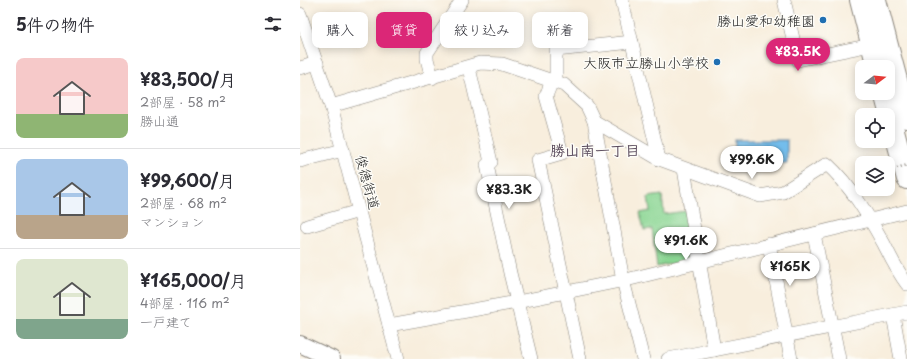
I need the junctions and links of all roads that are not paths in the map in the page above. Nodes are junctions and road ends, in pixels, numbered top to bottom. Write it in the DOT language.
graph roads {
  1 [pos="462,0"];
  2 [pos="622,0"];
  3 [pos="784,0"];
  4 [pos="860,0"];
  5 [pos="876,0"];
  6 [pos="300,14"];
  7 [pos="632,42"];
  8 [pos="870,45"];
  9 [pos="875,60"];
  10 [pos="317,63"];
  11 [pos="300,68"];
  12 [pos="469,68"];
  13 [pos="432,78"];
  14 [pos="554,82"];
  15 [pos="885,100"];
  16 [pos="331,106"];
  17 [pos="907,118"];
  18 [pos="594,121"];
  19 [pos="343,150"];
  20 [pos="659,159"];
  21 [pos="300,161"];
  22 [pos="684,169"];
  23 [pos="900,174"];
  24 [pos="359,211"];
  25 [pos="907,211"];
  26 [pos="871,220"];
  27 [pos="307,226"];
  28 [pos="814,234"];
  29 [pos="769,244"];
  30 [pos="699,261"];
  31 [pos="623,280"];
  32 [pos="907,284"];
  33 [pos="566,292"];
  34 [pos="517,302"];
  35 [pos="907,312"];
  36 [pos="893,315"];
  37 [pos="389,325"];
  38 [pos="832,326"];
  39 [pos="786,336"];
  40 [pos="300,344"];
  41 [pos="714,350"];
  42 [pos="332,359"];
  43 [pos="398,359"];
  44 [pos="531,359"];
  45 [pos="580,359"];
  46 [pos="642,359"];
  47 [pos="668,359"];
  48 [pos="791,359"];
  49 [pos="839,359"];
  50 [pos="902,359"];
  1 -- 13 [label="street"];
  2 -- 7 [label="street"];
  3 -- 8 [label="street"];
  4 -- 8 [label="main road"];
  5 -- 17 [label="main road"];
  6 -- 10 [label="street, 俊徳街道"];
  7 -- 14 [label="street"];
  7 -- 20 [label="street"];
  8 -- 9 [label="main road"];
  10 -- 11 [label="street"];
  10 -- 16 [label="street, 俊徳街道"];
  12 -- 13 [label="street"];
  12 -- 14 [label="street"];
  12 -- 34 [label="street"];
  13 -- 16 [label="street"];
  14 -- 18 [label="street"];
  14 -- 33 [label="street"];
  15 -- 23 [label="main road"];
  16 -- 19 [label="street, 俊徳街道"];
  18 -- 20 [label="street"];
  18 -- 31 [label="street"];
  19 -- 21 [label="street"];
  19 -- 24 [label="street, 俊徳街道"];
  20 -- 22 [label="street"];
  22 -- 26 [label="street"];
  22 -- 30 [label="street"];
  24 -- 27 [label="street"];
  24 -- 37 [label="street, 俊徳街道"];
  25 -- 26 [label="street"];
  26 -- 28 [label="street"];
  26 -- 32 [label="street"];
  28 -- 29 [label="street"];
  28 -- 38 [label="street"];
  29 -- 30 [label="street"];
  29 -- 39 [label="street"];
  30 -- 31 [label="street"];
  30 -- 41 [label="street"];
  31 -- 33 [label="street"];
  31 -- 46 [label="street"];
  33 -- 34 [label="street"];
  33 -- 45 [label="street"];
  34 -- 37 [label="street"];
  34 -- 44 [label="street"];
  35 -- 36 [label="street"];
  36 -- 38 [label="street"];
  36 -- 50 [label="street"];
  37 -- 43 [label="street, 俊徳街道"];
  38 -- 39 [label="street"];
  38 -- 49 [label="street"];
  39 -- 41 [label="street"];
  39 -- 48 [label="street"];
  40 -- 42 [label="street"];
  41 -- 47 [label="street"];
}
